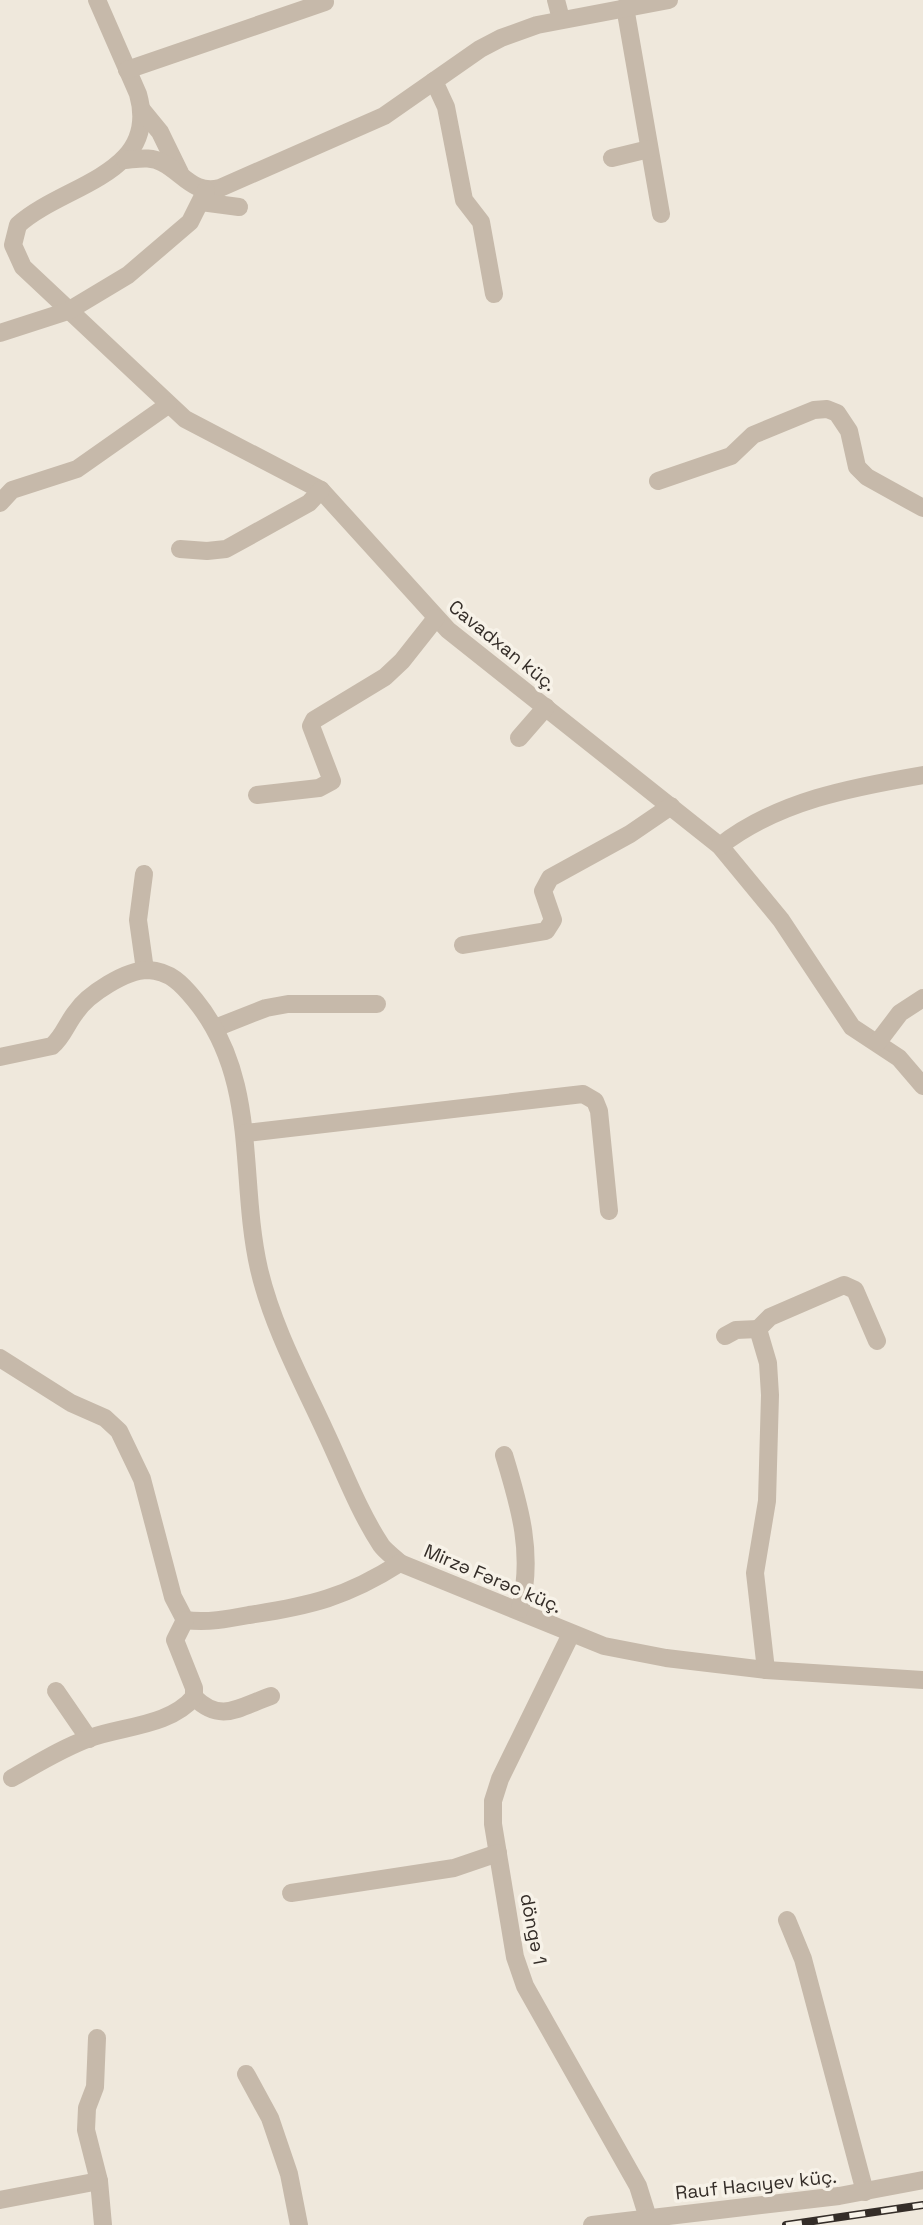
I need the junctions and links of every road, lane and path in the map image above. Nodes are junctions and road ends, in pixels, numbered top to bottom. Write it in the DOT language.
graph roads {
  1 [pos="97,0"];
  2 [pos="556,0"];
  3 [pos="669,0"];
  4 [pos="325,2"];
  5 [pos="625,7"];
  6 [pos="561,19"];
  7 [pos="127,70"];
  8 [pos="434,82"];
  9 [pos="142,110"];
  10 [pos="649,149"];
  11 [pos="611,158"];
  12 [pos="125,160"];
  13 [pos="182,176"];
  14 [pos="204,196"];
  15 [pos="239,207"];
  16 [pos="661,214"];
  17 [pos="6,242"];
  18 [pos="495,294"];
  19 [pos="68,311"];
  20 [pos="0,333"];
  21 [pos="168,405"];
  22 [pos="658,481"];
  23 [pos="321,490"];
  24 [pos="0,503"];
  25 [pos="923,508"];
  26 [pos="180,549"];
  27 [pos="436,618"];
  28 [pos="546,708"];
  29 [pos="519,738"];
  30 [pos="923,775"];
  31 [pos="257,794"];
  32 [pos="671,806"];
  33 [pos="720,846"];
  34 [pos="144,874"];
  35 [pos="463,945"];
  36 [pos="145,970"];
  37 [pos="923,998"];
  38 [pos="377,1004"];
  39 [pos="215,1028"];
  40 [pos="878,1042"];
  41 [pos="0,1058"];
  42 [pos="923,1086"];
  43 [pos="246,1133"];
  44 [pos="609,1211"];
  45 [pos="758,1329"];
  46 [pos="725,1336"];
  47 [pos="877,1341"];
  48 [pos="0,1358"];
  49 [pos="504,1455"];
  50 [pos="400,1563"];
  51 [pos="520,1609"];
  52 [pos="185,1620"];
  53 [pos="571,1634"];
  54 [pos="766,1670"];
  55 [pos="923,1680"];
  56 [pos="56,1691"];
  57 [pos="271,1696"];
  58 [pos="194,1697"];
  59 [pos="89,1739"];
  60 [pos="12,1778"];
  61 [pos="498,1853"];
  62 [pos="291,1893"];
  63 [pos="787,1920"];
  64 [pos="97,2038"];
  65 [pos="246,2074"];
  66 [pos="923,2180"];
  67 [pos="99,2181"];
  68 [pos="865,2192"];
  69 [pos="0,2200"];
  70 [pos="648,2218"];
  71 [pos="103,2225"];
  72 [pos="299,2225"];
  73 [pos="592,2225"];
  1 -- 7 [label="street"];
  2 -- 6 [label="street"];
  3 -- 5 [label="street"];
  4 -- 7 [label="street"];
  5 -- 6 [label="street"];
  5 -- 10 [label="street"];
  6 -- 8 [label="street"];
  7 -- 9 [label="street"];
  8 -- 14 [label="street"];
  8 -- 18 [label="street"];
  9 -- 12 [label="street"];
  9 -- 13 [label="street"];
  10 -- 11 [label="street"];
  10 -- 16 [label="street"];
  12 -- 13 [label="street"];
  12 -- 17 [label="street"];
  13 -- 14 [label="street"];
  14 -- 15 [label="street"];
  14 -- 19 [label="street"];
  17 -- 19 [label="street, Cavadxan küç."];
  19 -- 20 [label="street"];
  19 -- 21 [label="street, Cavadxan küç."];
  21 -- 23 [label="street, Cavadxan küç."];
  21 -- 24 [label="street"];
  22 -- 25 [label="street"];
  23 -- 26 [label="street"];
  23 -- 27 [label="street, Cavadxan küç."];
  27 -- 28 [label="street, Cavadxan küç."];
  27 -- 31 [label="street"];
  28 -- 29 [label="street"];
  28 -- 32 [label="street, Cavadxan küç."];
  30 -- 33 [label="street"];
  32 -- 33 [label="street, Cavadxan küç."];
  32 -- 35 [label="street"];
  33 -- 40 [label="street, Cavadxan küç."];
  34 -- 36 [label="street"];
  36 -- 39 [label="street"];
  36 -- 41 [label="street"];
  37 -- 40 [label="street"];
  38 -- 39 [label="street"];
  39 -- 43 [label="street"];
  40 -- 42 [label="street, Cavadxan küç."];
  43 -- 44 [label="street"];
  43 -- 50 [label="street"];
  45 -- 46 [label="street"];
  45 -- 47 [label="street"];
  45 -- 54 [label="street"];
  48 -- 52 [label="street"];
  49 -- 51 [label="street"];
  50 -- 51 [label="street, Mirzə Fərəc küç."];
  50 -- 52 [label="street, Mirzə Fərəc küç."];
  51 -- 53 [label="street, Mirzə Fərəc küç."];
  52 -- 58 [label="street"];
  53 -- 54 [label="street, Mirzə Fərəc küç."];
  53 -- 61 [label="street, döngə 1"];
  54 -- 55 [label="street, Mirzə Fərəc küç."];
  56 -- 59 [label="street"];
  57 -- 58 [label="street"];
  58 -- 59 [label="street"];
  59 -- 60 [label="street"];
  61 -- 62 [label="street"];
  61 -- 70 [label="street, döngə 1"];
  63 -- 68 [label="street"];
  64 -- 67 [label="street"];
  65 -- 72 [label="street"];
  66 -- 68 [label="street, Rauf Hacıyev küç."];
  67 -- 69 [label="street"];
  67 -- 71 [label="street"];
  68 -- 70 [label="street, Rauf Hacıyev küç."];
  70 -- 73 [label="street, Rauf Hacıyev küç."];
}
